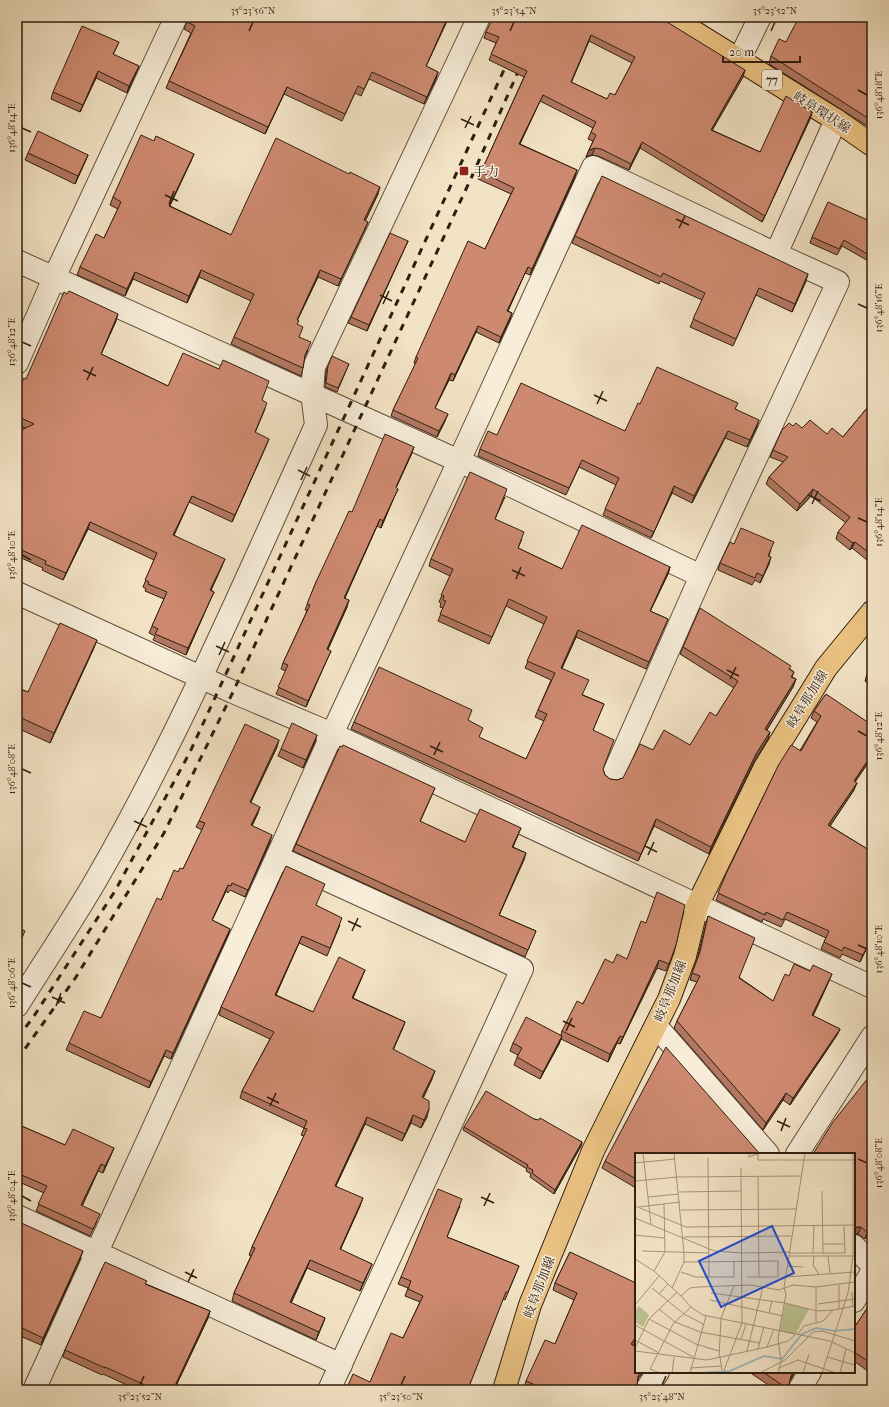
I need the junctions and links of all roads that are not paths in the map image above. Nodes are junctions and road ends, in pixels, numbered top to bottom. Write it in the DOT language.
graph roads {
  1 [pos="176,17"];
  2 [pos="479,17"];
  3 [pos="670,17"];
  4 [pos="760,17"];
  5 [pos="739,60"];
  6 [pos="836,120"];
  7 [pos="872,145"];
  8 [pos="776,254"];
  9 [pos="17,261"];
  10 [pos="54,278"];
  11 [pos="17,363"];
  12 [pos="312,393"];
  13 [pos="459,461"];
  14 [pos="701,576"];
  15 [pos="17,593"];
  16 [pos="872,612"];
  17 [pos="200,677"];
  18 [pos="332,734"];
  19 [pos="613,775"];
  20 [pos="277,857"];
  21 [pos="697,906"];
  22 [pos="872,987"];
  23 [pos="17,1006"];
  24 [pos="656,1026"];
  25 [pos="872,1037"];
  26 [pos="767,1153"];
  27 [pos="798,1153"];
  28 [pos="17,1216"];
  29 [pos="855,1247"];
  30 [pos="97,1253"];
  31 [pos="872,1265"];
  32 [pos="872,1272"];
  33 [pos="855,1299"];
  34 [pos="341,1365"];
  35 [pos="657,1373"];
  36 [pos="809,1373"];
  37 [pos="34,1390"];
  38 [pos="329,1390"];
  39 [pos="504,1390"];
  40 [pos="646,1390"];
  41 [pos="799,1390"];
  1 -- 10 [label="street"];
  2 -- 12 [label="street"];
  3 -- 5 [label="main road, 岐阜環状線 / 77"];
  4 -- 5 [label="street"];
  5 -- 6 [label="main road, 岐阜環状線 / 77"];
  6 -- 7 [label="main road, 岐阜環状線 / 77"];
  6 -- 8 [label="street"];
  8 -- 13 [label="street"];
  8 -- 14 [label="street"];
  9 -- 10 [label="street"];
  10 -- 11 [label="street"];
  10 -- 12 [label="street"];
  12 -- 13 [label="street"];
  12 -- 17 [label="street"];
  13 -- 14 [label="street"];
  13 -- 18 [label="street"];
  14 -- 19 [label="street"];
  15 -- 17 [label="street"];
  16 -- 21 [label="main road, 岐阜那加線"];
  17 -- 18 [label="street"];
  17 -- 23 [label="street"];
  18 -- 20 [label="street"];
  18 -- 21 [label="street"];
  20 -- 30 [label="street"];
  20 -- 34 [label="street"];
  21 -- 22 [label="street"];
  21 -- 24 [label="main road, 岐阜那加線"];
  24 -- 26 [label="street"];
  24 -- 39 [label="main road, 岐阜那加線"];
  25 -- 27 [label="street"];
  28 -- 30 [label="street"];
  29 -- 31 [label="street"];
  30 -- 34 [label="street"];
  30 -- 37 [label="street"];
  32 -- 33 [label="street"];
  34 -- 38 [label="street"];
  35 -- 40 [label="street"];
  36 -- 41 [label="street"];
}
